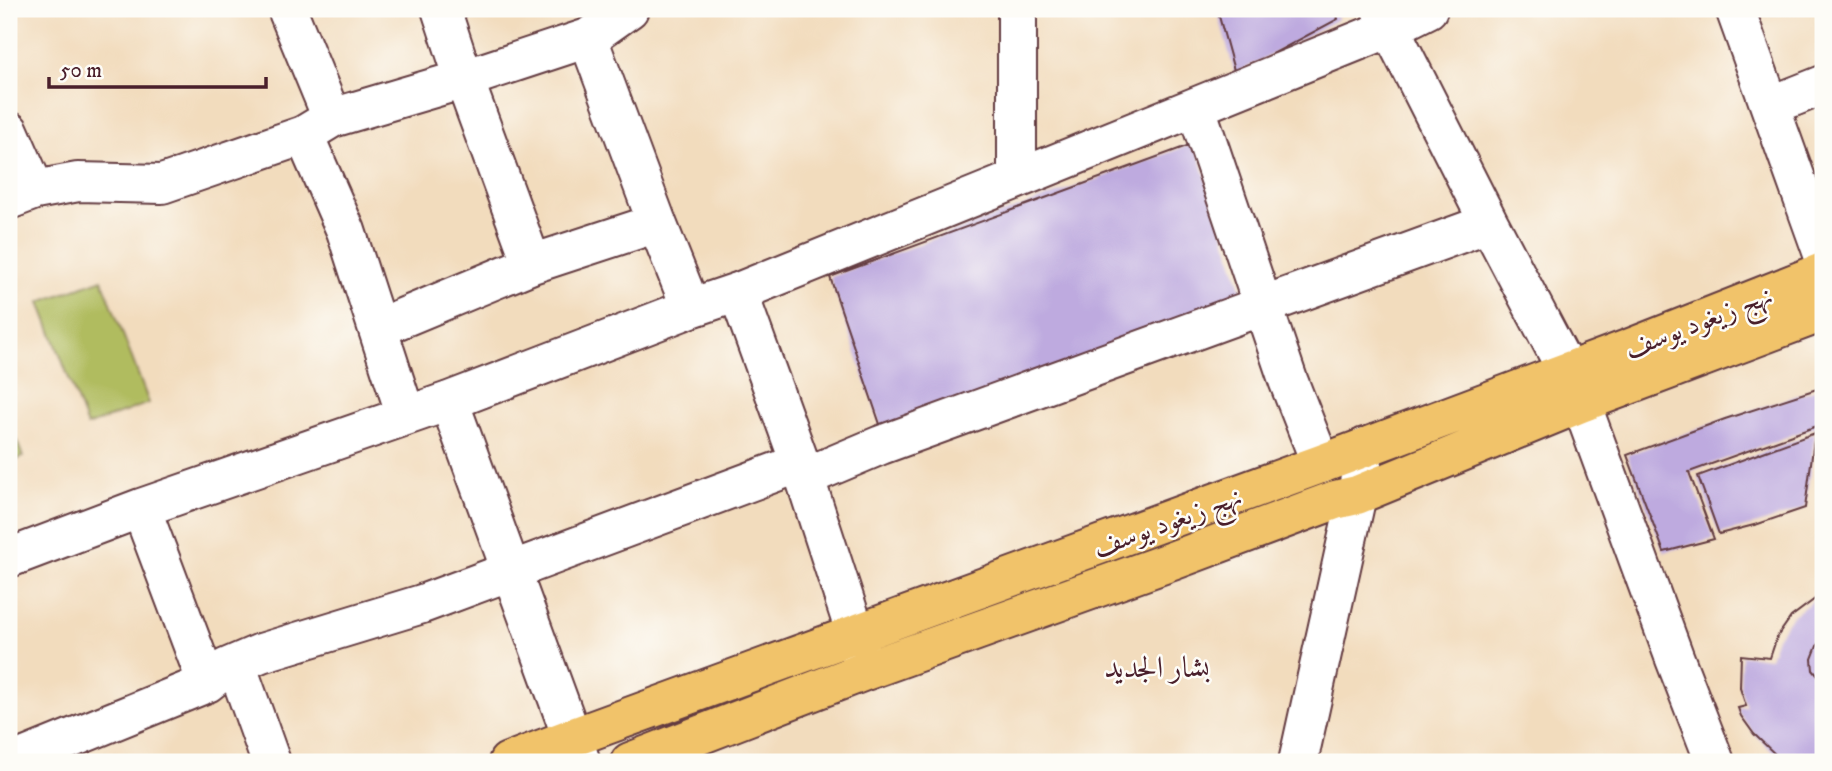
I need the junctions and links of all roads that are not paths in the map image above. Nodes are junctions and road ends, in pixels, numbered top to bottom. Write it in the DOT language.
graph roads {
  1 [pos="288,9"];
  2 [pos="441,9"];
  3 [pos="629,9"];
  4 [pos="1017,9"];
  5 [pos="1428,9"];
  6 [pos="1735,9"];
  7 [pos="1385,18"];
  8 [pos="588,38"];
  9 [pos="464,79"];
  10 [pos="1823,85"];
  11 [pos="1770,106"];
  12 [pos="1196,108"];
  13 [pos="318,126"];
  14 [pos="9,131"];
  15 [pos="1017,178"];
  16 [pos="22,195"];
  17 [pos="657,223"];
  18 [pos="1489,223"];
  19 [pos="1823,254"];
  20 [pos="532,264"];
  21 [pos="1823,272"];
  22 [pos="738,292"];
  23 [pos="1265,307"];
  24 [pos="691,308"];
  25 [pos="1823,312"];
  26 [pos="378,328"];
  27 [pos="1574,387"];
  28 [pos="449,401"];
  29 [pos="406,416"];
  30 [pos="1365,447"];
  31 [pos="1321,464"];
  32 [pos="802,470"];
  33 [pos="1357,495"];
  34 [pos="141,508"];
  35 [pos="9,558"];
  36 [pos="510,572"];
  37 [pos="860,653"];
  38 [pos="221,674"];
  39 [pos="576,750"];
  40 [pos="13,762"];
  41 [pos="271,762"];
  42 [pos="508,762"];
  43 [pos="630,762"];
  44 [pos="1298,762"];
  45 [pos="1716,762"];
  1 -- 13 [label="street"];
  2 -- 9 [label="street"];
  3 -- 8 [label="street"];
  4 -- 15 [label="street"];
  5 -- 7 [label="street"];
  6 -- 11 [label="street"];
  7 -- 12 [label="street"];
  7 -- 18 [label="street"];
  8 -- 9 [label="street"];
  8 -- 17 [label="street"];
  9 -- 13 [label="street"];
  9 -- 20 [label="street"];
  10 -- 11 [label="street"];
  11 -- 19 [label="street"];
  12 -- 15 [label="street"];
  12 -- 23 [label="street"];
  13 -- 16 [label="street"];
  13 -- 26 [label="street"];
  14 -- 16 [label="street"];
  15 -- 22 [label="street"];
  17 -- 20 [label="street"];
  17 -- 24 [label="street"];
  18 -- 23 [label="street"];
  18 -- 27 [label="street"];
  20 -- 26 [label="street"];
  21 -- 27 [label="main road, نهج زيغود يوسف"];
  22 -- 24 [label="street"];
  22 -- 32 [label="street"];
  23 -- 31 [label="street"];
  23 -- 32 [label="street"];
  24 -- 28 [label="street"];
  25 -- 27 [label="main road, نهج زيغود يوسف"];
  26 -- 29 [label="street"];
  27 -- 30 [label="main road, نهج زيغود يوسف"];
  27 -- 33 [label="main road, نهج زيغود يوسف"];
  27 -- 45 [label="street"];
  28 -- 29 [label="street"];
  28 -- 36 [label="street"];
  29 -- 34 [label="street"];
  30 -- 31 [label="main road, نهج زيغود يوسف"];
  30 -- 33 [label="street"];
  31 -- 37 [label="main road, نهج زيغود يوسف"];
  32 -- 36 [label="street"];
  32 -- 37 [label="street"];
  33 -- 37 [label="main road, نهج زيغود يوسف"];
  33 -- 44 [label="street"];
  34 -- 35 [label="street"];
  34 -- 38 [label="street"];
  36 -- 38 [label="street"];
  36 -- 39 [label="street"];
  37 -- 39 [label="main road, نهج زيغود يوسف"];
  37 -- 43 [label="main road, نهج زيغود يوسف"];
  38 -- 40 [label="street"];
  38 -- 41 [label="street"];
  39 -- 42 [label="main road, نهج زيغود يوسف"];
}
